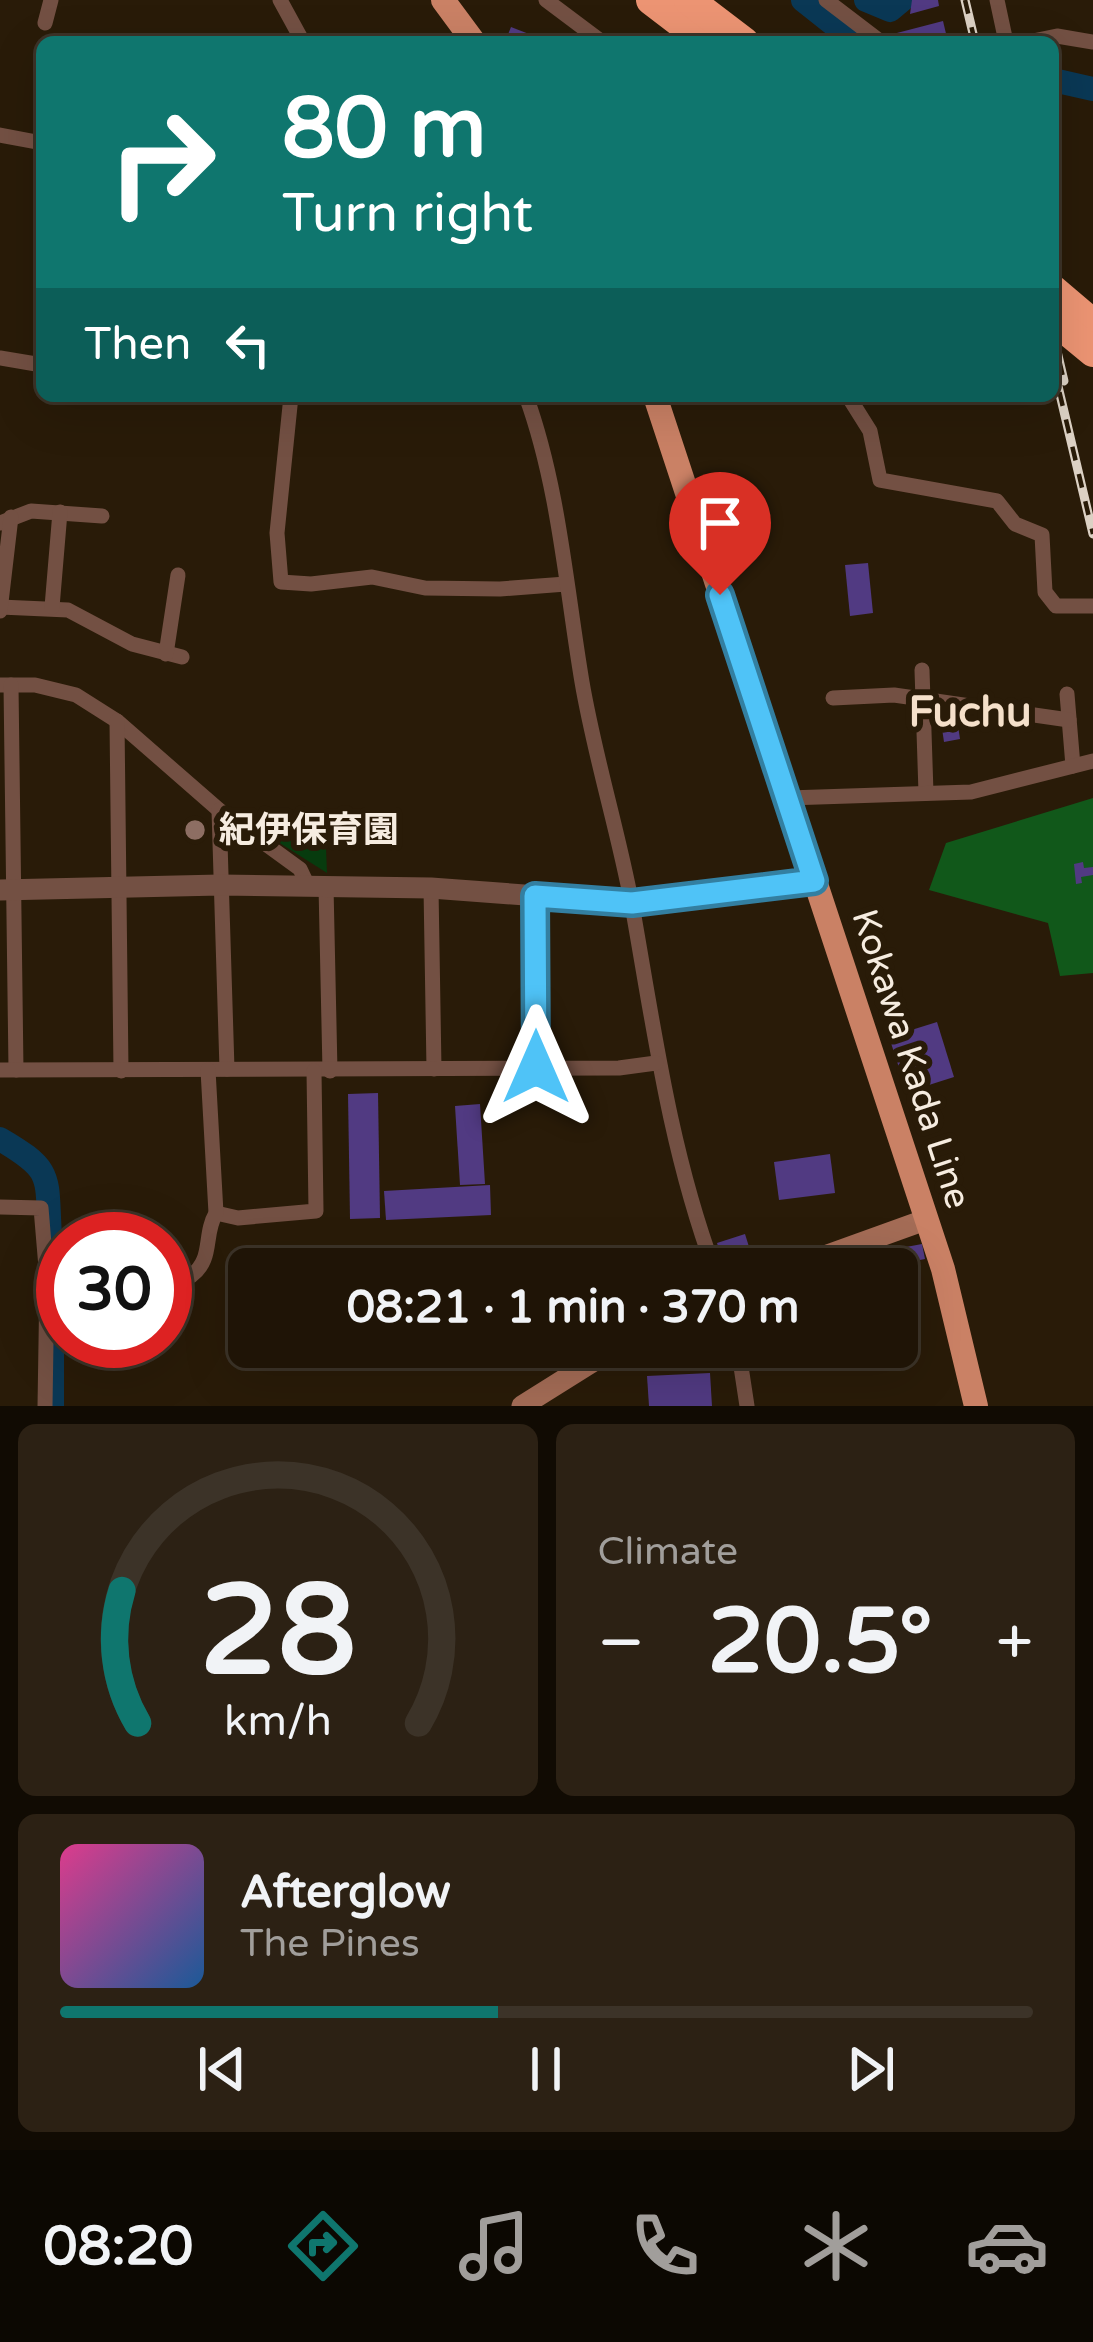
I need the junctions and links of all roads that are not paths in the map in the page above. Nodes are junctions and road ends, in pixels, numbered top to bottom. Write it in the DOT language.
graph roads {
  1 [pos="51,0"];
  2 [pos="280,0"];
  3 [pos="443,0"];
  4 [pos="546,0"];
  5 [pos="651,0"];
  6 [pos="689,0"];
  7 [pos="826,0"];
  8 [pos="997,0"];
  9 [pos="45,23"];
  10 [pos="300,36"];
  11 [pos="470,36"];
  12 [pos="594,36"];
  13 [pos="698,36"];
  14 [pos="736,36"];
  15 [pos="873,36"];
  16 [pos="1005,36"];
  17 [pos="1059,36"];
  18 [pos="1093,42"];
  19 [pos="0,136"];
  20 [pos="36,142"];
  21 [pos="0,358"];
  22 [pos="36,364"];
  23 [pos="290,402"];
  24 [pos="528,402"];
  25 [pos="657,402"];
  26 [pos="852,402"];
  27 [pos="60,512"];
  28 [pos="102,516"];
  29 [pos="6,520"];
  30 [pos="178,575"];
  31 [pos="566,584"];
  32 [pos="1093,606"];
  33 [pos="52,607"];
  34 [pos="0,609"];
  35 [pos="922,670"];
  36 [pos="6,685"];
  37 [pos="1067,694"];
  38 [pos="833,698"];
  39 [pos="922,699"];
  40 [pos="1070,720"];
  41 [pos="118,722"];
  42 [pos="1093,761"];
  43 [pos="1073,766"];
  44 [pos="926,794"];
  45 [pos="788,798"];
  46 [pos="220,810"];
  47 [pos="814,881"];
  48 [pos="220,885"];
  49 [pos="317,886"];
  50 [pos="118,888"];
  51 [pos="431,888"];
  52 [pos="7,890"];
  53 [pos="535,896"];
  54 [pos="632,903"];
  55 [pos="656,1063"];
  56 [pos="536,1067"];
  57 [pos="434,1069"];
  58 [pos="8,1070"];
  59 [pos="121,1070"];
  60 [pos="208,1070"];
  61 [pos="227,1070"];
  62 [pos="322,1071"];
  63 [pos="0,1208"];
  64 [pos="42,1212"];
  65 [pos="216,1213"];
  66 [pos="925,1220"];
  67 [pos="706,1248"];
  68 [pos="847,1248"];
  69 [pos="192,1275"];
  70 [pos="48,1368"];
  71 [pos="583,1368"];
  72 [pos="741,1368"];
  73 [pos="45,1406"];
  74 [pos="522,1406"];
  75 [pos="747,1406"];
  76 [pos="976,1406"];
  1 -- 9 [label="street"];
  2 -- 10 [label="street"];
  3 -- 11 [label="main road"];
  4 -- 12 [label="street"];
  5 -- 13 [label="highway"];
  6 -- 14 [label="highway"];
  7 -- 15 [label="street"];
  8 -- 16 [label="street"];
  17 -- 18 [label="street"];
  19 -- 20 [label="street"];
  21 -- 22 [label="street"];
  23 -- 31 [label="street"];
  24 -- 31 [label="street"];
  25 -- 45 [label="main road, Kokawa Kada Line"];
  26 -- 32 [label="street"];
  27 -- 28 [label="street"];
  27 -- 29 [label="street"];
  27 -- 33 [label="street"];
  29 -- 34 [label="street"];
  30 -- 33 [label="street"];
  31 -- 54 [label="street"];
  33 -- 34 [label="street"];
  35 -- 39 [label="street"];
  36 -- 41 [label="street"];
  36 -- 52 [label="street"];
  37 -- 40 [label="street"];
  38 -- 39 [label="street"];
  39 -- 40 [label="street"];
  39 -- 44 [label="street"];
  40 -- 43 [label="street"];
  41 -- 46 [label="street"];
  41 -- 50 [label="street"];
  42 -- 43 [label="street"];
  43 -- 44 [label="street"];
  44 -- 45 [label="street"];
  45 -- 47 [label="main road, Kokawa Kada Line"];
  46 -- 48 [label="street"];
  46 -- 49 [label="street"];
  47 -- 54 [label="street"];
  47 -- 66 [label="main road, Kokawa Kada Line"];
  48 -- 49 [label="street"];
  48 -- 50 [label="street"];
  48 -- 61 [label="street"];
  49 -- 51 [label="street"];
  49 -- 62 [label="street"];
  50 -- 52 [label="street"];
  50 -- 59 [label="street"];
  51 -- 53 [label="street"];
  51 -- 57 [label="street"];
  52 -- 58 [label="street"];
  53 -- 54 [label="street"];
  53 -- 56 [label="street"];
  54 -- 55 [label="street"];
  55 -- 56 [label="street"];
  55 -- 67 [label="street"];
  56 -- 57 [label="street"];
  57 -- 62 [label="street"];
  58 -- 59 [label="street"];
  59 -- 60 [label="street"];
  60 -- 61 [label="street"];
  60 -- 65 [label="street"];
  61 -- 62 [label="street"];
  62 -- 65 [label="street"];
  63 -- 64 [label="street"];
  65 -- 69 [label="street"];
  66 -- 68 [label="main road"];
  66 -- 76 [label="main road, Kokawa Kada Line"];
  70 -- 73 [label="street"];
  71 -- 74 [label="main road"];
  72 -- 75 [label="street"];
}
